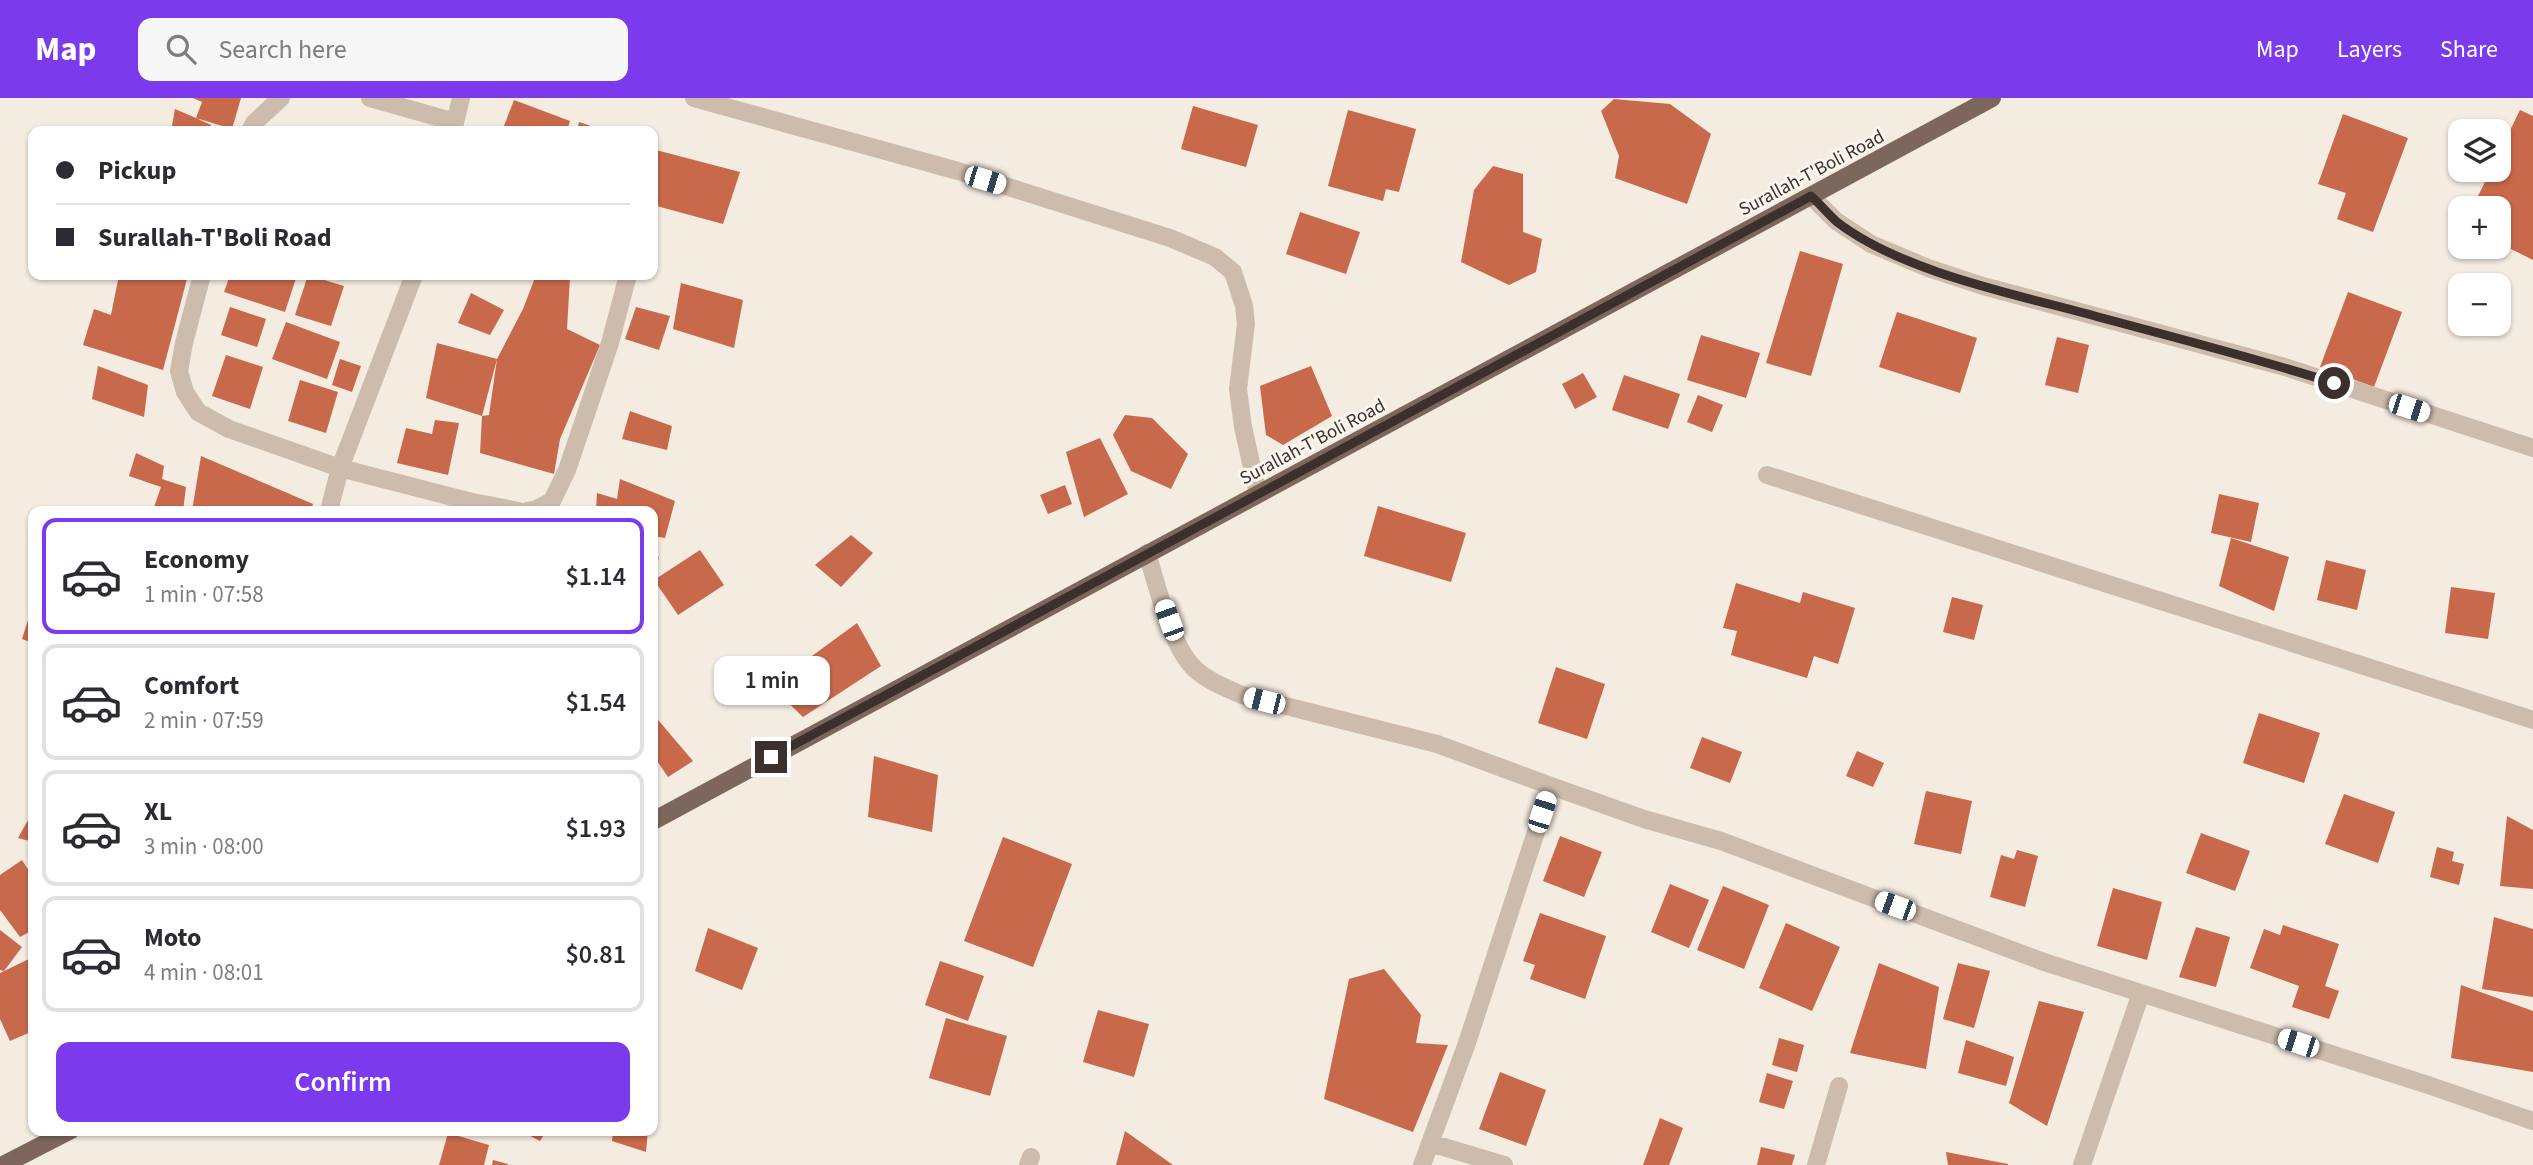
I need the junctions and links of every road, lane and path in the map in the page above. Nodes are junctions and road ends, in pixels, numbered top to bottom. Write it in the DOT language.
graph roads {
  1 [pos="281,98"];
  2 [pos="370,98"];
  3 [pos="461,98"];
  4 [pos="694,98"];
  5 [pos="1992,98"];
  6 [pos="252,126"];
  7 [pos="451,126"];
  8 [pos="454,126"];
  9 [pos="1811,196"];
  10 [pos="201,280"];
  11 [pos="412,280"];
  12 [pos="627,280"];
  13 [pos="2533,448"];
  14 [pos="340,468"];
  15 [pos="1767,475"];
  16 [pos="1258,494"];
  17 [pos="330,506"];
  18 [pos="493,506"];
  19 [pos="543,506"];
  20 [pos="1147,553"];
  21 [pos="2533,720"];
  22 [pos="1550,786"];
  23 [pos="658,818"];
  24 [pos="2141,993"];
  25 [pos="1839,1086"];
  26 [pos="2533,1121"];
  27 [pos="59,1136"];
  28 [pos="1430,1143"];
  29 [pos="3,1165"];
  30 [pos="1422,1165"];
  31 [pos="1504,1165"];
  32 [pos="1816,1165"];
  33 [pos="2082,1165"];
  1 -- 6 [label="street"];
  2 -- 7 [label="street"];
  3 -- 8 [label="street"];
  4 -- 16 [label="street"];
  5 -- 9 [label="main road, Surallah-T'Boli Road"];
  9 -- 13 [label="street"];
  9 -- 16 [label="main road, Surallah-T'Boli Road"];
  10 -- 14 [label="street"];
  11 -- 14 [label="street"];
  12 -- 19 [label="street"];
  14 -- 17 [label="street"];
  14 -- 18 [label="street"];
  15 -- 21 [label="street"];
  16 -- 20 [label="main road, Surallah-T'Boli Road"];
  20 -- 22 [label="street"];
  20 -- 23 [label="main road, Surallah-T'Boli Road"];
  22 -- 24 [label="street"];
  22 -- 28 [label="street"];
  24 -- 26 [label="street"];
  24 -- 33 [label="street"];
  25 -- 32 [label="street"];
  27 -- 29 [label="main road"];
  28 -- 30 [label="street"];
  28 -- 31 [label="street"];
}
